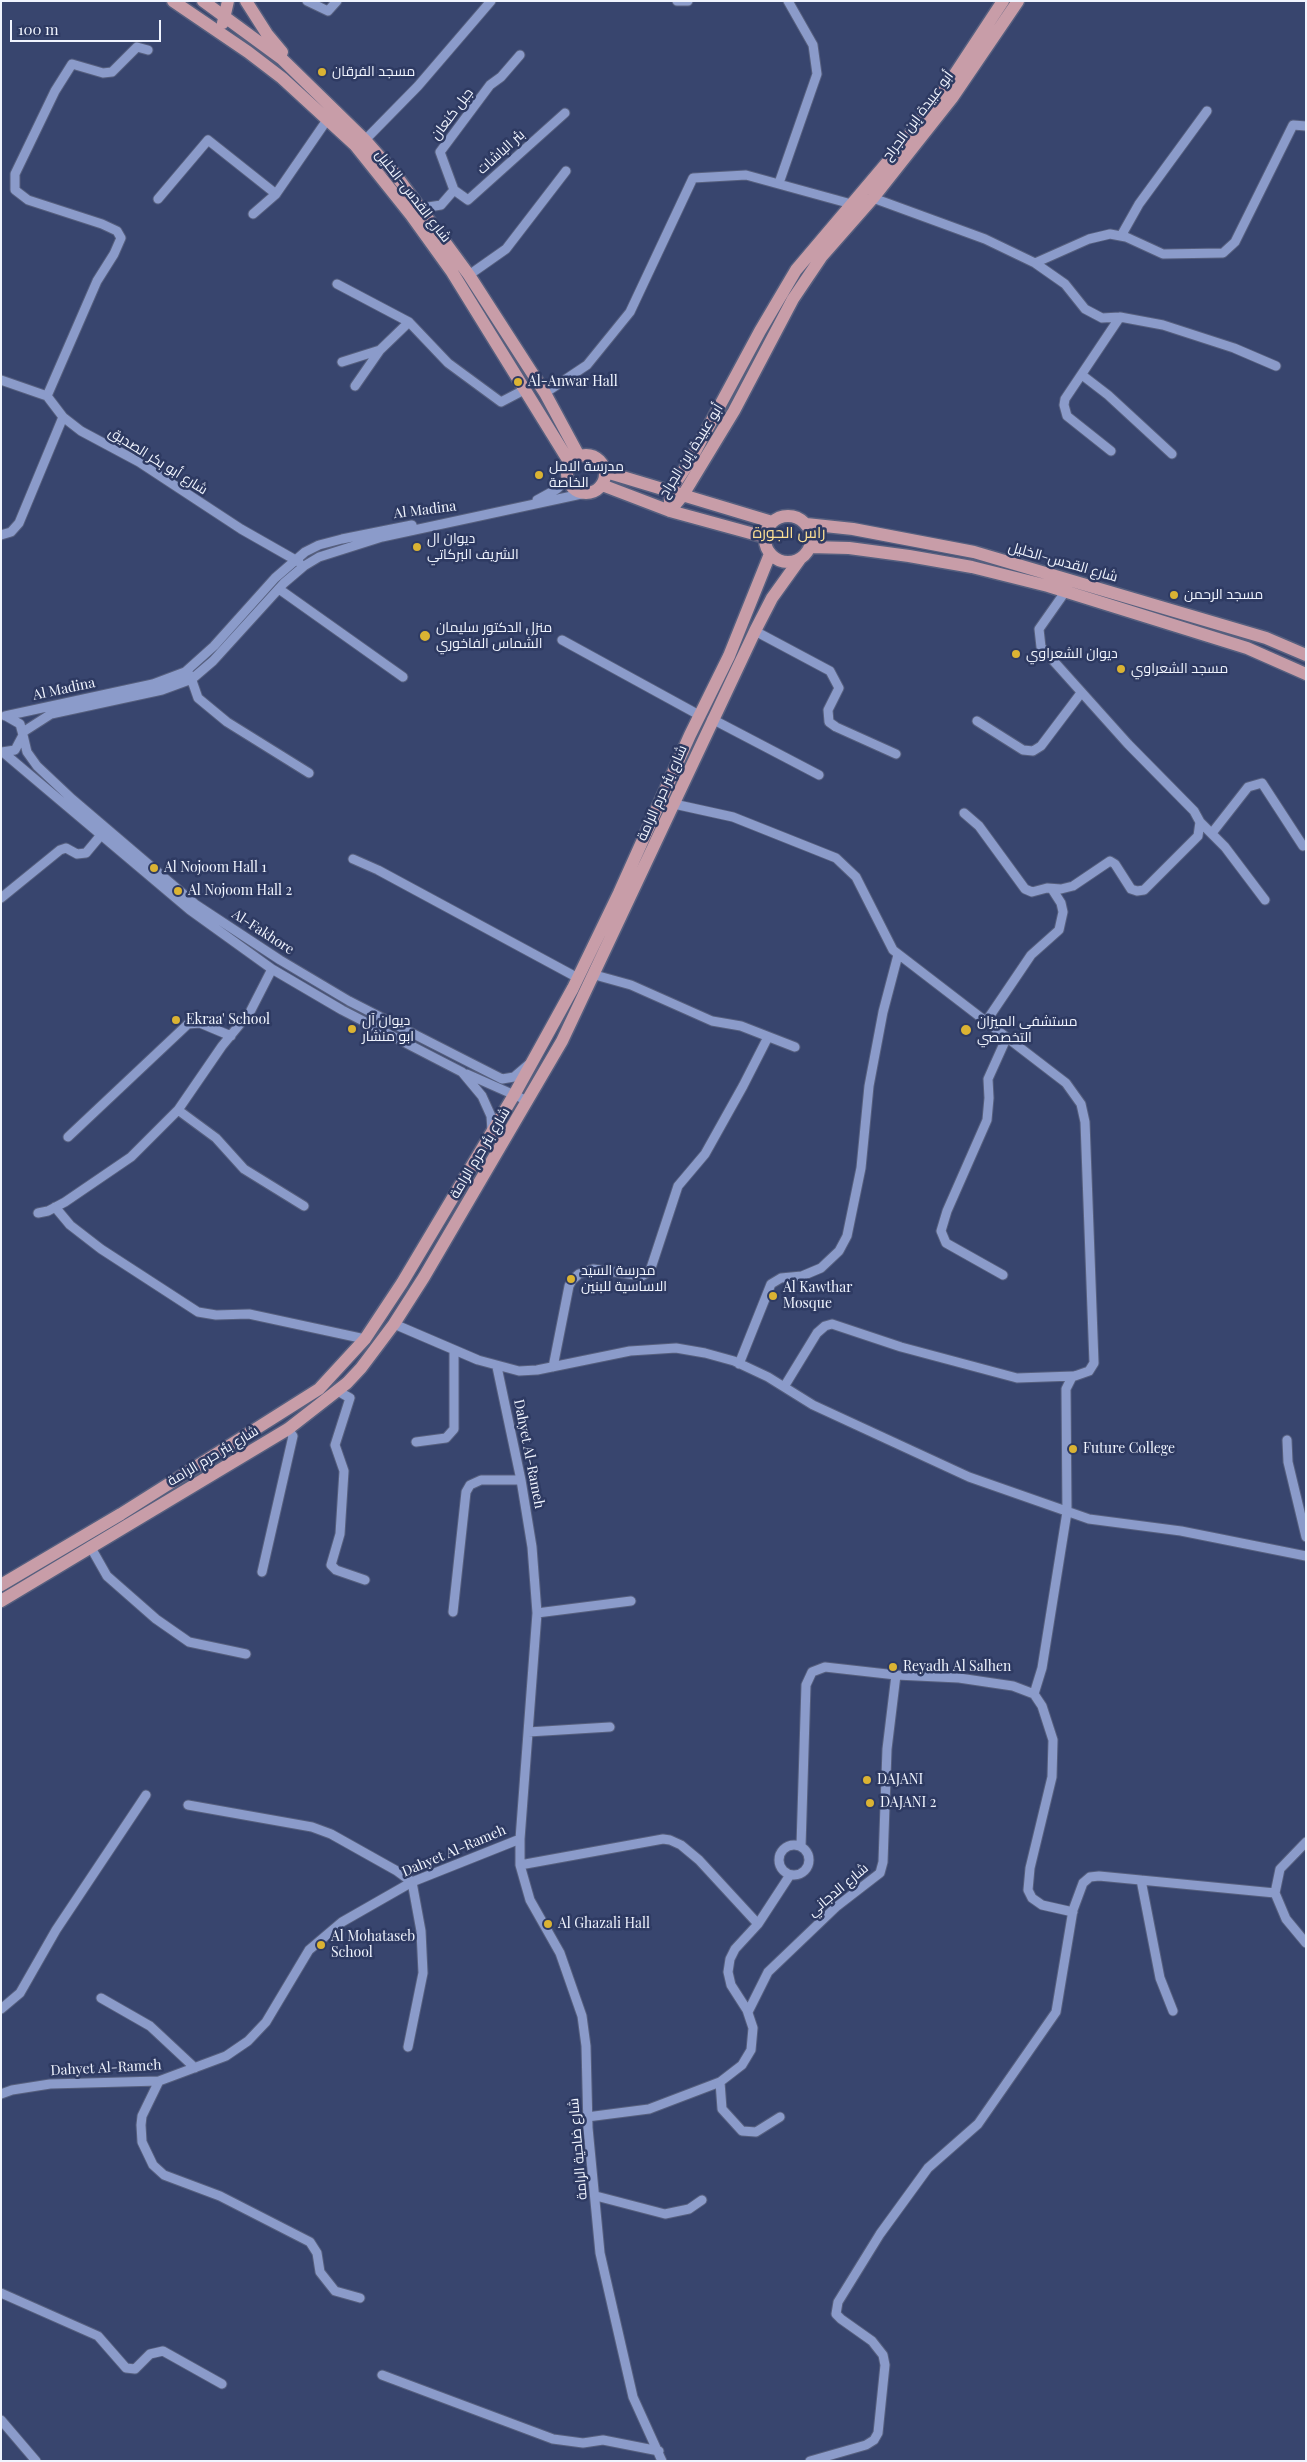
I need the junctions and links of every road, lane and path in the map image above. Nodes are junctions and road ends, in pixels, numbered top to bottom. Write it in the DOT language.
graph roads {
  1 [pos="173,1"];
  2 [pos="202,1"];
  3 [pos="228,1"];
  4 [pos="246,1"];
  5 [pos="307,1"];
  6 [pos="337,1"];
  7 [pos="491,1"];
  8 [pos="678,1"];
  9 [pos="688,1"];
  10 [pos="788,1"];
  11 [pos="1003,1"];
  12 [pos="1018,1"];
  13 [pos="218,9"];
  14 [pos="220,32"];
  15 [pos="148,50"];
  16 [pos="520,55"];
  17 [pos="308,82"];
  18 [pos="1207,111"];
  19 [pos="564,113"];
  20 [pos="328,120"];
  21 [pos="1306,126"];
  22 [pos="366,140"];
  23 [pos="566,171"];
  24 [pos="779,183"];
  25 [pos="454,190"];
  26 [pos="276,194"];
  27 [pos="158,200"];
  28 [pos="863,204"];
  29 [pos="422,208"];
  30 [pos="253,214"];
  31 [pos="1121,236"];
  32 [pos="1035,264"];
  33 [pos="469,275"];
  34 [pos="337,284"];
  35 [pos="1120,317"];
  36 [pos="409,322"];
  37 [pos="380,350"];
  38 [pos="342,362"];
  39 [pos="1276,366"];
  40 [pos="1082,375"];
  41 [pos="1,380"];
  42 [pos="355,386"];
  43 [pos="524,390"];
  44 [pos="545,393"];
  45 [pos="47,396"];
  46 [pos="63,417"];
  47 [pos="1111,451"];
  48 [pos="1172,454"];
  49 [pos="575,459"];
  50 [pos="606,472"];
  51 [pos="568,479"];
  52 [pos="602,485"];
  53 [pos="670,491"];
  54 [pos="586,493"];
  55 [pos="683,494"];
  56 [pos="514,509"];
  57 [pos="670,511"];
  58 [pos="464,519"];
  59 [pos="772,522"];
  60 [pos="806,524"];
  61 [pos="1,535"];
  62 [pos="765,537"];
  63 [pos="810,547"];
  64 [pos="770,554"];
  65 [pos="295,560"];
  66 [pos="800,560"];
  67 [pos="304,566"];
  68 [pos="279,590"];
  69 [pos="1065,592"];
  70 [pos="755,631"];
  71 [pos="562,640"];
  72 [pos="1306,655"];
  73 [pos="190,674"];
  74 [pos="1306,674"];
  75 [pos="403,677"];
  76 [pos="1081,693"];
  77 [pos="699,715"];
  78 [pos="3,716"];
  79 [pos="712,719"];
  80 [pos="978,721"];
  81 [pos="23,734"];
  82 [pos="3,753"];
  83 [pos="896,754"];
  84 [pos="309,773"];
  85 [pos="819,775"];
  86 [pos="674,804"];
  87 [pos="964,813"];
  88 [pos="1200,822"];
  89 [pos="1212,833"];
  90 [pos="100,835"];
  91 [pos="1303,846"];
  92 [pos="353,859"];
  93 [pos="1052,889"];
  94 [pos="1,898"];
  95 [pos="1265,900"];
  96 [pos="898,955"];
  97 [pos="272,968"];
  98 [pos="595,975"];
  99 [pos="578,978"];
  100 [pos="985,1023"];
  101 [pos="231,1036"];
  102 [pos="768,1036"];
  103 [pos="1006,1038"];
  104 [pos="795,1047"];
  105 [pos="532,1062"];
  106 [pos="462,1072"];
  107 [pos="508,1079"];
  108 [pos="514,1095"];
  109 [pos="528,1101"];
  110 [pos="178,1110"];
  111 [pos="492,1131"];
  112 [pos="68,1137"];
  113 [pos="304,1206"];
  114 [pos="55,1208"];
  115 [pos="38,1213"];
  116 [pos="1003,1274"];
  117 [pos="394,1324"];
  118 [pos="365,1339"];
  119 [pos="454,1351"];
  120 [pos="740,1364"];
  121 [pos="497,1367"];
  122 [pos="553,1367"];
  123 [pos="1074,1376"];
  124 [pos="784,1387"];
  125 [pos="336,1390"];
  126 [pos="288,1429"];
  127 [pos="1287,1440"];
  128 [pos="416,1442"];
  129 [pos="521,1480"];
  130 [pos="1067,1512"];
  131 [pos="1306,1537"];
  132 [pos="90,1546"];
  133 [pos="1306,1556"];
  134 [pos="262,1572"];
  135 [pos="365,1580"];
  136 [pos="1,1584"];
  137 [pos="631,1601"];
  138 [pos="1,1602"];
  139 [pos="454,1612"];
  140 [pos="537,1613"];
  141 [pos="246,1654"];
  142 [pos="896,1675"];
  143 [pos="1034,1694"];
  144 [pos="610,1727"];
  145 [pos="528,1732"];
  146 [pos="146,1795"];
  147 [pos="188,1805"];
  148 [pos="520,1839"];
  149 [pos="1306,1842"];
  150 [pos="802,1846"];
  151 [pos="520,1865"];
  152 [pos="790,1875"];
  153 [pos="1141,1880"];
  154 [pos="412,1882"];
  155 [pos="1275,1893"];
  156 [pos="1073,1912"];
  157 [pos="758,1924"];
  158 [pos="1306,1942"];
  159 [pos="101,1998"];
  160 [pos="1,2009"];
  161 [pos="1173,2011"];
  162 [pos="748,2012"];
  163 [pos="408,2047"];
  164 [pos="196,2068"];
  165 [pos="159,2081"];
  166 [pos="720,2082"];
  167 [pos="1,2094"];
  168 [pos="587,2117"];
  169 [pos="780,2118"];
  170 [pos="596,2196"];
  171 [pos="702,2200"];
  172 [pos="1,2293"];
  173 [pos="360,2298"];
  174 [pos="382,2375"];
  175 [pos="222,2384"];
  176 [pos="1,2420"];
  177 [pos="659,2451"];
  178 [pos="36,2461"];
  179 [pos="662,2461"];
  180 [pos="810,2461"];
  1 -- 14 [label="main road, شارع القدس-الخليل"];
  2 -- 13 [label="main road, شارع القدس-الخليل"];
  3 -- 13 [label="main road"];
  4 -- 17 [label="main road"];
  5 -- 6 [label="street"];
  7 -- 22 [label="street"];
  8 -- 9 [label="street"];
  10 -- 24 [label="street"];
  11 -- 28 [label="main road, أبو عبيدة إبن الجراح"];
  12 -- 28 [label="main road, أبو عبيدة إبن الجراح"];
  13 -- 14 [label="main road"];
  13 -- 17 [label="main road, شارع القدس-الخليل"];
  14 -- 20 [label="main road, شارع القدس-الخليل"];
  15 -- 45 [label="street"];
  16 -- 25 [label="street, جبل كنعان"];
  17 -- 22 [label="main road, شارع القدس-الخليل"];
  18 -- 31 [label="street"];
  19 -- 25 [label="street, بئر الباشات"];
  20 -- 26 [label="street"];
  20 -- 43 [label="main road, شارع القدس-الخليل"];
  21 -- 31 [label="street"];
  22 -- 29 [label="main road, شارع القدس-الخليل"];
  23 -- 33 [label="street"];
  24 -- 28 [label="street"];
  24 -- 44 [label="street"];
  25 -- 29 [label="street"];
  26 -- 27 [label="street"];
  26 -- 30 [label="street"];
  28 -- 32 [label="street"];
  28 -- 53 [label="main road, أبو عبيدة إبن الجراح"];
  28 -- 55 [label="main road, أبو عبيدة إبن الجراح"];
  29 -- 33 [label="main road, شارع القدس-الخليل"];
  31 -- 32 [label="street"];
  32 -- 35 [label="street"];
  33 -- 44 [label="main road, شارع القدس-الخليل"];
  34 -- 36 [label="street"];
  35 -- 39 [label="street"];
  35 -- 40 [label="street"];
  36 -- 37 [label="street"];
  36 -- 43 [label="street"];
  37 -- 38 [label="street"];
  37 -- 42 [label="street"];
  40 -- 47 [label="street"];
  40 -- 48 [label="street"];
  41 -- 45 [label="street"];
  43 -- 49 [label="main road, شارع القدس-الخليل"];
  44 -- 49 [label="main road, شارع القدس-الخليل"];
  45 -- 46 [label="street, شارع أبو بكر الصديق"];
  46 -- 61 [label="street"];
  46 -- 65 [label="street, شارع أبو بكر الصديق"];
  49 -- 50 [label="main road"];
  49 -- 51 [label="main road"];
  50 -- 52 [label="main road"];
  50 -- 53 [label="main road"];
  51 -- 54 [label="main road"];
  51 -- 56 [label="street"];
  52 -- 54 [label="main road"];
  52 -- 57 [label="main road"];
  53 -- 55 [label="main road"];
  53 -- 57 [label="main road, أبو عبيدة إبن الجراح"];
  54 -- 56 [label="street"];
  55 -- 57 [label="main road, أبو عبيدة إبن الجراح"];
  55 -- 59 [label="main road"];
  56 -- 58 [label="street"];
  57 -- 62 [label="main road"];
  58 -- 65 [label="street, Al Madina"];
  58 -- 67 [label="street, Al Madina"];
  59 -- 60 [label="main road"];
  59 -- 62 [label="main road"];
  60 -- 63 [label="main road"];
  60 -- 72 [label="main road, شارع القدس-الخليل"];
  62 -- 64 [label="main road"];
  63 -- 66 [label="main road"];
  63 -- 69 [label="main road, شارع القدس-الخليل"];
  64 -- 66 [label="main road"];
  64 -- 77 [label="main road, شارع بئر حرم الرامة"];
  65 -- 67 [label="street, شارع أبو بكر الصديق"];
  65 -- 73 [label="street, Al Madina"];
  66 -- 70 [label="main road, شارع بئر حرم الرامة"];
  67 -- 68 [label="street, Al Madina"];
  68 -- 73 [label="street, Al Madina"];
  68 -- 75 [label="street"];
  69 -- 74 [label="main road, شارع القدس-الخليل"];
  69 -- 76 [label="street"];
  70 -- 79 [label="main road, شارع بئر حرم الرامة"];
  70 -- 83 [label="street"];
  71 -- 77 [label="street"];
  73 -- 78 [label="street, Al Madina"];
  73 -- 81 [label="street, Al Madina"];
  73 -- 84 [label="street"];
  76 -- 80 [label="street"];
  76 -- 88 [label="street"];
  77 -- 99 [label="main road, شارع بئر حرم الرامة"];
  78 -- 81 [label="street, Al Madina"];
  79 -- 85 [label="street"];
  79 -- 86 [label="main road, شارع بئر حرم الرامة"];
  81 -- 82 [label="street, Al Madina"];
  81 -- 107 [label="street, Al-Fakhore"];
  82 -- 90 [label="street, Al-Fakhore"];
  86 -- 96 [label="street"];
  86 -- 98 [label="main road, شارع بئر حرم الرامة"];
  87 -- 93 [label="street"];
  88 -- 89 [label="street"];
  88 -- 93 [label="street"];
  89 -- 91 [label="street"];
  89 -- 95 [label="street"];
  90 -- 94 [label="street"];
  90 -- 97 [label="street, Al-Fakhore"];
  92 -- 99 [label="street"];
  93 -- 100 [label="street"];
  96 -- 100 [label="street"];
  96 -- 120 [label="street"];
  97 -- 101 [label="street"];
  97 -- 106 [label="street, Al-Fakhore"];
  98 -- 102 [label="street"];
  98 -- 109 [label="main road, شارع بئر حرم الرامة"];
  99 -- 105 [label="main road, شارع بئر حرم الرامة"];
  100 -- 103 [label="street"];
  101 -- 110 [label="street"];
  101 -- 112 [label="street"];
  102 -- 104 [label="street"];
  102 -- 122 [label="street"];
  103 -- 116 [label="street"];
  103 -- 123 [label="street"];
  105 -- 107 [label="street"];
  105 -- 108 [label="main road, شارع بئر حرم الرامة"];
  106 -- 108 [label="street"];
  106 -- 111 [label="street, Al-Fakhore"];
  107 -- 108 [label="street"];
  108 -- 109 [label="street"];
  108 -- 111 [label="main road, شارع بئر حرم الرامة"];
  109 -- 117 [label="main road, شارع بئر حرم الرامة"];
  110 -- 113 [label="street"];
  110 -- 114 [label="street"];
  111 -- 118 [label="main road, شارع بئر حرم الرامة"];
  114 -- 115 [label="street"];
  114 -- 118 [label="street"];
  117 -- 119 [label="street"];
  117 -- 125 [label="main road, شارع بئر حرم الرامة"];
  118 -- 136 [label="main road, شارع بئر حرم الرامة"];
  119 -- 121 [label="street"];
  119 -- 128 [label="street"];
  120 -- 122 [label="street"];
  120 -- 124 [label="street"];
  121 -- 122 [label="street"];
  121 -- 129 [label="street, Dahyet Al-Rameh"];
  123 -- 124 [label="street"];
  123 -- 130 [label="street"];
  124 -- 130 [label="street"];
  125 -- 126 [label="main road, شارع بئر حرم الرامة"];
  125 -- 135 [label="street"];
  126 -- 132 [label="main road, شارع بئر حرم الرامة"];
  126 -- 134 [label="street"];
  127 -- 131 [label="street"];
  129 -- 139 [label="street"];
  129 -- 140 [label="street, Dahyet Al-Rameh"];
  130 -- 133 [label="street"];
  130 -- 143 [label="street"];
  132 -- 138 [label="main road, شارع بئر حرم الرامة"];
  132 -- 141 [label="street"];
  137 -- 140 [label="street"];
  140 -- 145 [label="street, Dahyet Al-Rameh"];
  142 -- 143 [label="street"];
  142 -- 150 [label="street"];
  142 -- 162 [label="street, شارع الدجاني"];
  143 -- 156 [label="street"];
  144 -- 145 [label="street"];
  145 -- 148 [label="street, Dahyet Al-Rameh"];
  146 -- 160 [label="street"];
  147 -- 154 [label="street"];
  148 -- 151 [label="street, شارع ضاحية الرامة"];
  148 -- 154 [label="street, Dahyet Al-Rameh"];
  149 -- 155 [label="street"];
  150 -- 152 [label="street"];
  150 -- 152 [label="street"];
  151 -- 157 [label="street"];
  151 -- 168 [label="street, شارع ضاحية الرامة"];
  152 -- 157 [label="street"];
  153 -- 155 [label="street"];
  153 -- 156 [label="street"];
  153 -- 161 [label="street"];
  154 -- 163 [label="street"];
  154 -- 164 [label="street, Dahyet Al-Rameh"];
  155 -- 158 [label="street"];
  156 -- 180 [label="street"];
  157 -- 162 [label="street"];
  159 -- 164 [label="street"];
  162 -- 166 [label="street"];
  164 -- 165 [label="street, Dahyet Al-Rameh"];
  165 -- 167 [label="street, Dahyet Al-Rameh"];
  165 -- 173 [label="street"];
  166 -- 168 [label="street"];
  166 -- 169 [label="street"];
  168 -- 170 [label="street, شارع ضاحية الرامة"];
  170 -- 171 [label="street"];
  170 -- 177 [label="street, شارع ضاحية الرامة"];
  172 -- 175 [label="street"];
  174 -- 177 [label="street"];
  176 -- 178 [label="street"];
  177 -- 179 [label="street, شارع ضاحية الرامة"];
}
